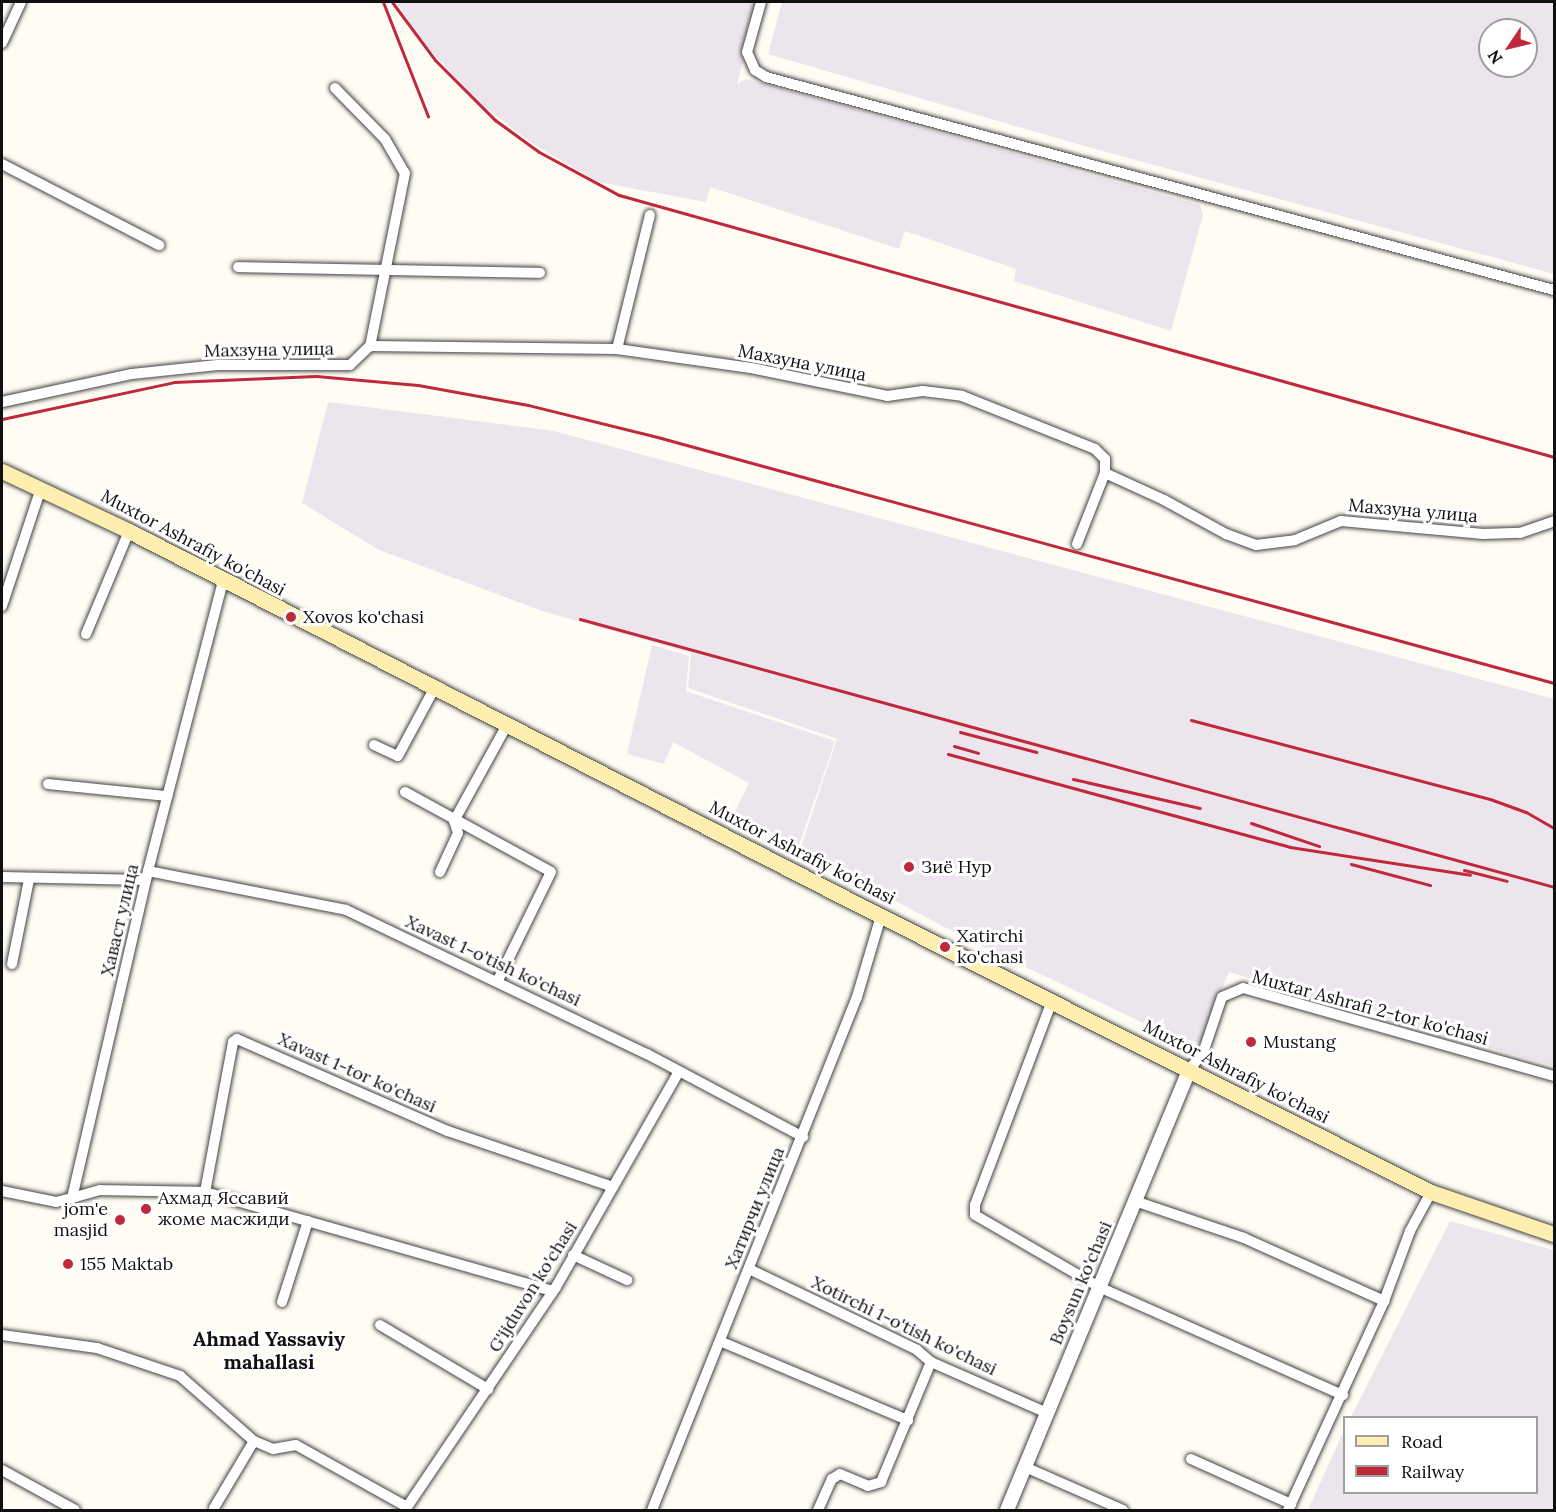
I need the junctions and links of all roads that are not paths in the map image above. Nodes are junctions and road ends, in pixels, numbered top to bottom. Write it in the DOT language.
graph roads {
  1 [pos="21,2"];
  2 [pos="761,2"];
  3 [pos="2,43"];
  4 [pos="335,88"];
  5 [pos="2,164"];
  6 [pos="650,215"];
  7 [pos="159,245"];
  8 [pos="238,267"];
  9 [pos="385,269"];
  10 [pos="540,273"];
  11 [pos="1554,290"];
  12 [pos="370,346"];
  13 [pos="617,349"];
  14 [pos="2,402"];
  15 [pos="2,461"];
  16 [pos="2,471"];
  17 [pos="1105,473"];
  18 [pos="41,488"];
  19 [pos="1554,521"];
  20 [pos="129,531"];
  21 [pos="1077,544"];
  22 [pos="223,582"];
  23 [pos="2,606"];
  24 [pos="86,634"];
  25 [pos="434,689"];
  26 [pos="507,725"];
  27 [pos="374,745"];
  28 [pos="48,784"];
  29 [pos="405,792"];
  30 [pos="167,796"];
  31 [pos="454,821"];
  32 [pos="440,872"];
  33 [pos="147,875"];
  34 [pos="2,877"];
  35 [pos="29,880"];
  36 [pos="881,916"];
  37 [pos="12,964"];
  38 [pos="498,980"];
  39 [pos="1052,1001"];
  40 [pos="1189,1070"];
  41 [pos="678,1073"];
  42 [pos="1554,1076"];
  43 [pos="803,1137"];
  44 [pos="613,1187"];
  45 [pos="2,1191"];
  46 [pos="205,1192"];
  47 [pos="1431,1192"];
  48 [pos="72,1198"];
  49 [pos="1135,1201"];
  50 [pos="308,1221"];
  51 [pos="1554,1234"];
  52 [pos="573,1255"];
  53 [pos="748,1269"];
  54 [pos="627,1280"];
  55 [pos="1099,1287"];
  56 [pos="552,1292"];
  57 [pos="1384,1301"];
  58 [pos="282,1302"];
  59 [pos="380,1325"];
  60 [pos="2,1335"];
  61 [pos="722,1342"];
  62 [pos="931,1362"];
  63 [pos="488,1389"];
  64 [pos="1343,1395"];
  65 [pos="1045,1412"];
  66 [pos="908,1420"];
  67 [pos="254,1441"];
  68 [pos="1191,1458"];
  69 [pos="1025,1467"];
  70 [pos="2,1470"];
  71 [pos="1290,1507"];
  72 [pos="214,1508"];
  73 [pos="406,1509"];
  74 [pos="75,1510"];
  75 [pos="652,1510"];
  76 [pos="819,1510"];
  77 [pos="1008,1510"];
  78 [pos="1124,1510"];
  1 -- 3 [label="street"];
  2 -- 11 [label="street"];
  4 -- 9 [label="street"];
  5 -- 7 [label="street"];
  6 -- 13 [label="street"];
  8 -- 9 [label="street"];
  9 -- 10 [label="street"];
  9 -- 12 [label="street"];
  12 -- 13 [label="street, Махзуна улица"];
  12 -- 14 [label="street, Махзуна улица"];
  13 -- 17 [label="street, Махзуна улица"];
  15 -- 18 [label="main road, Muxtor Ashrafiy ko'chasi"];
  16 -- 18 [label="main road, Muxtor Ashrafiy ko'chasi"];
  17 -- 19 [label="street, Махзуна улица"];
  17 -- 21 [label="street"];
  18 -- 20 [label="main road, Muxtor Ashrafiy ko'chasi"];
  18 -- 23 [label="street"];
  20 -- 22 [label="main road, Muxtor Ashrafiy ko'chasi"];
  20 -- 24 [label="street"];
  22 -- 25 [label="main road, Muxtor Ashrafiy ko'chasi"];
  22 -- 30 [label="street, Хаваст улица"];
  25 -- 26 [label="main road, Muxtor Ashrafiy ko'chasi"];
  25 -- 27 [label="street"];
  26 -- 31 [label="street"];
  26 -- 36 [label="main road, Muxtor Ashrafiy ko'chasi"];
  28 -- 30 [label="street"];
  29 -- 31 [label="street"];
  30 -- 33 [label="street, Хаваст улица"];
  31 -- 32 [label="street"];
  31 -- 38 [label="street"];
  33 -- 35 [label="street, Xavast 1-o'tish ko'chasi"];
  33 -- 38 [label="street, Xavast 1-o'tish ko'chasi"];
  33 -- 48 [label="street, Хаваст улица"];
  34 -- 35 [label="street, Xavast 1-o'tish ko'chasi"];
  35 -- 37 [label="street"];
  36 -- 39 [label="main road, Muxtor Ashrafiy ko'chasi"];
  36 -- 43 [label="street, Хатирчи улица"];
  38 -- 41 [label="street, Xavast 1-o'tish ko'chasi"];
  39 -- 40 [label="main road, Muxtor Ashrafiy ko'chasi"];
  39 -- 55 [label="street"];
  40 -- 42 [label="street, Muxtar Ashrafi 2-tor ko'chasi"];
  40 -- 47 [label="main road, Muxtor Ashrafiy ko'chasi"];
  40 -- 49 [label="street, Boysun ko'chasi"];
  41 -- 43 [label="street, Xavast 1-o'tish ko'chasi"];
  41 -- 44 [label="street, G'ijduvon ko'chasi"];
  43 -- 53 [label="street, Хатирчи улица"];
  44 -- 46 [label="street, Xavast 1-tor ko'chasi"];
  44 -- 52 [label="street, G'ijduvon ko'chasi"];
  45 -- 48 [label="street"];
  46 -- 48 [label="street"];
  46 -- 50 [label="street"];
  47 -- 51 [label="main road, Muxtor Ashrafiy ko'chasi"];
  47 -- 57 [label="street"];
  49 -- 55 [label="street, Boysun ko'chasi"];
  49 -- 57 [label="street"];
  50 -- 56 [label="street"];
  50 -- 58 [label="street"];
  52 -- 54 [label="street"];
  52 -- 56 [label="street, G'ijduvon ko'chasi"];
  53 -- 61 [label="street, Хатирчи улица"];
  53 -- 62 [label="street, Xotirchi 1-o'tish ko'chasi"];
  55 -- 64 [label="street"];
  55 -- 65 [label="street, Boysun ko'chasi"];
  56 -- 63 [label="street, G'ijduvon ko'chasi"];
  57 -- 64 [label="street"];
  59 -- 63 [label="street"];
  60 -- 67 [label="street"];
  61 -- 66 [label="street"];
  61 -- 75 [label="street, Хатирчи улица"];
  62 -- 65 [label="street, Xotirchi 1-o'tish ko'chasi"];
  62 -- 66 [label="street"];
  63 -- 73 [label="street, G'ijduvon ko'chasi"];
  64 -- 71 [label="street"];
  65 -- 69 [label="street, Boysun ko'chasi"];
  66 -- 76 [label="street"];
  67 -- 72 [label="street"];
  67 -- 73 [label="street"];
  68 -- 71 [label="street"];
  69 -- 77 [label="street, Boysun ko'chasi"];
  69 -- 78 [label="street"];
  70 -- 74 [label="street"];
}
